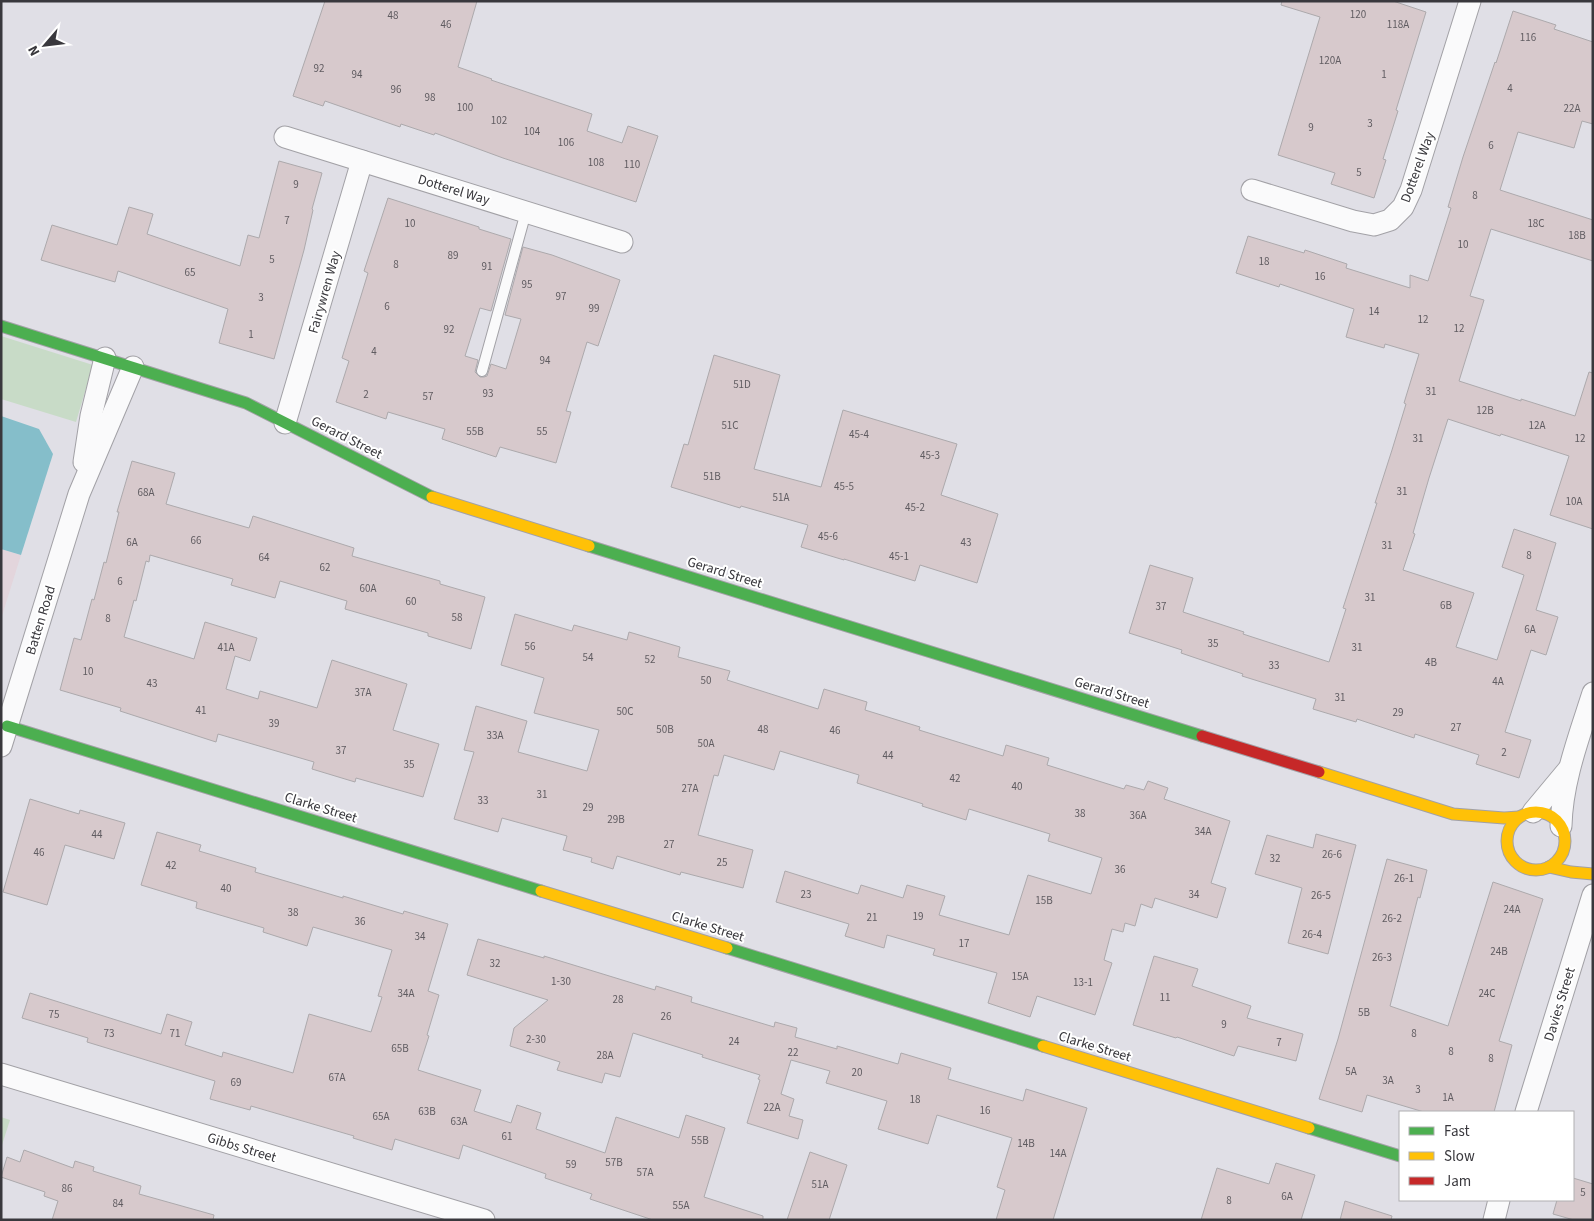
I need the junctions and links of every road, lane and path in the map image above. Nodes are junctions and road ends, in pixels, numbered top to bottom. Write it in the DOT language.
graph roads {
  1 [pos="1470,1"];
  2 [pos="285,137"];
  3 [pos="362,161"];
  4 [pos="1252,190"];
  5 [pos="526,212"];
  6 [pos="622,242"];
  7 [pos="1,326"];
  8 [pos="104,358"];
  9 [pos="133,367"];
  10 [pos="482,371"];
  11 [pos="285,423"];
  12 [pos="79,494"];
  13 [pos="1593,694"];
  14 [pos="8,726"];
  15 [pos="1,746"];
  16 [pos="1569,768"];
  17 [pos="1453,814"];
  18 [pos="1526,814"];
  19 [pos="1469,825"];
  20 [pos="1563,834"];
  21 [pos="1493,842"];
  22 [pos="1575,851"];
  23 [pos="1509,853"];
  24 [pos="1549,867"];
  25 [pos="1593,874"];
  26 [pos="1593,895"];
  27 [pos="1,1074"];
  28 [pos="1526,1111"];
  29 [pos="1399,1156"];
  30 [pos="1499,1201"];
  31 [pos="484,1220"];
  32 [pos="1494,1220"];
  1 -- 4 [label="street, Dotterel Way"];
  2 -- 3 [label="street, Dotterel Way"];
  3 -- 5 [label="street, Dotterel Way"];
  3 -- 11 [label="street, Fairywren Way"];
  5 -- 6 [label="street, Dotterel Way"];
  5 -- 10 [label="lane"];
  7 -- 8 [label="street, Gerard Street"];
  8 -- 9 [label="street, Gerard Street"];
  8 -- 12 [label="street, Batten Road"];
  9 -- 11 [label="street, Gerard Street"];
  9 -- 12 [label="street, Batten Road"];
  11 -- 17 [label="street, Gerard Street"];
  12 -- 14 [label="street, Batten Road"];
  13 -- 16 [label="street"];
  14 -- 15 [label="street, Batten Road"];
  14 -- 29 [label="street, Clarke Street"];
  16 -- 18 [label="street"];
  16 -- 20 [label="street"];
  17 -- 18 [label="street, Gerard Street"];
  17 -- 19 [label="street, Gerard Street"];
  18 -- 20 [label="street"];
  18 -- 23 [label="street"];
  20 -- 22 [label="street"];
  20 -- 24 [label="street"];
  21 -- 23 [label="street"];
  23 -- 24 [label="street"];
  24 -- 25 [label="street"];
  26 -- 28 [label="street, Davies Street"];
  27 -- 31 [label="street, Gibbs Street"];
  30 -- 32 [label="street"];
}
